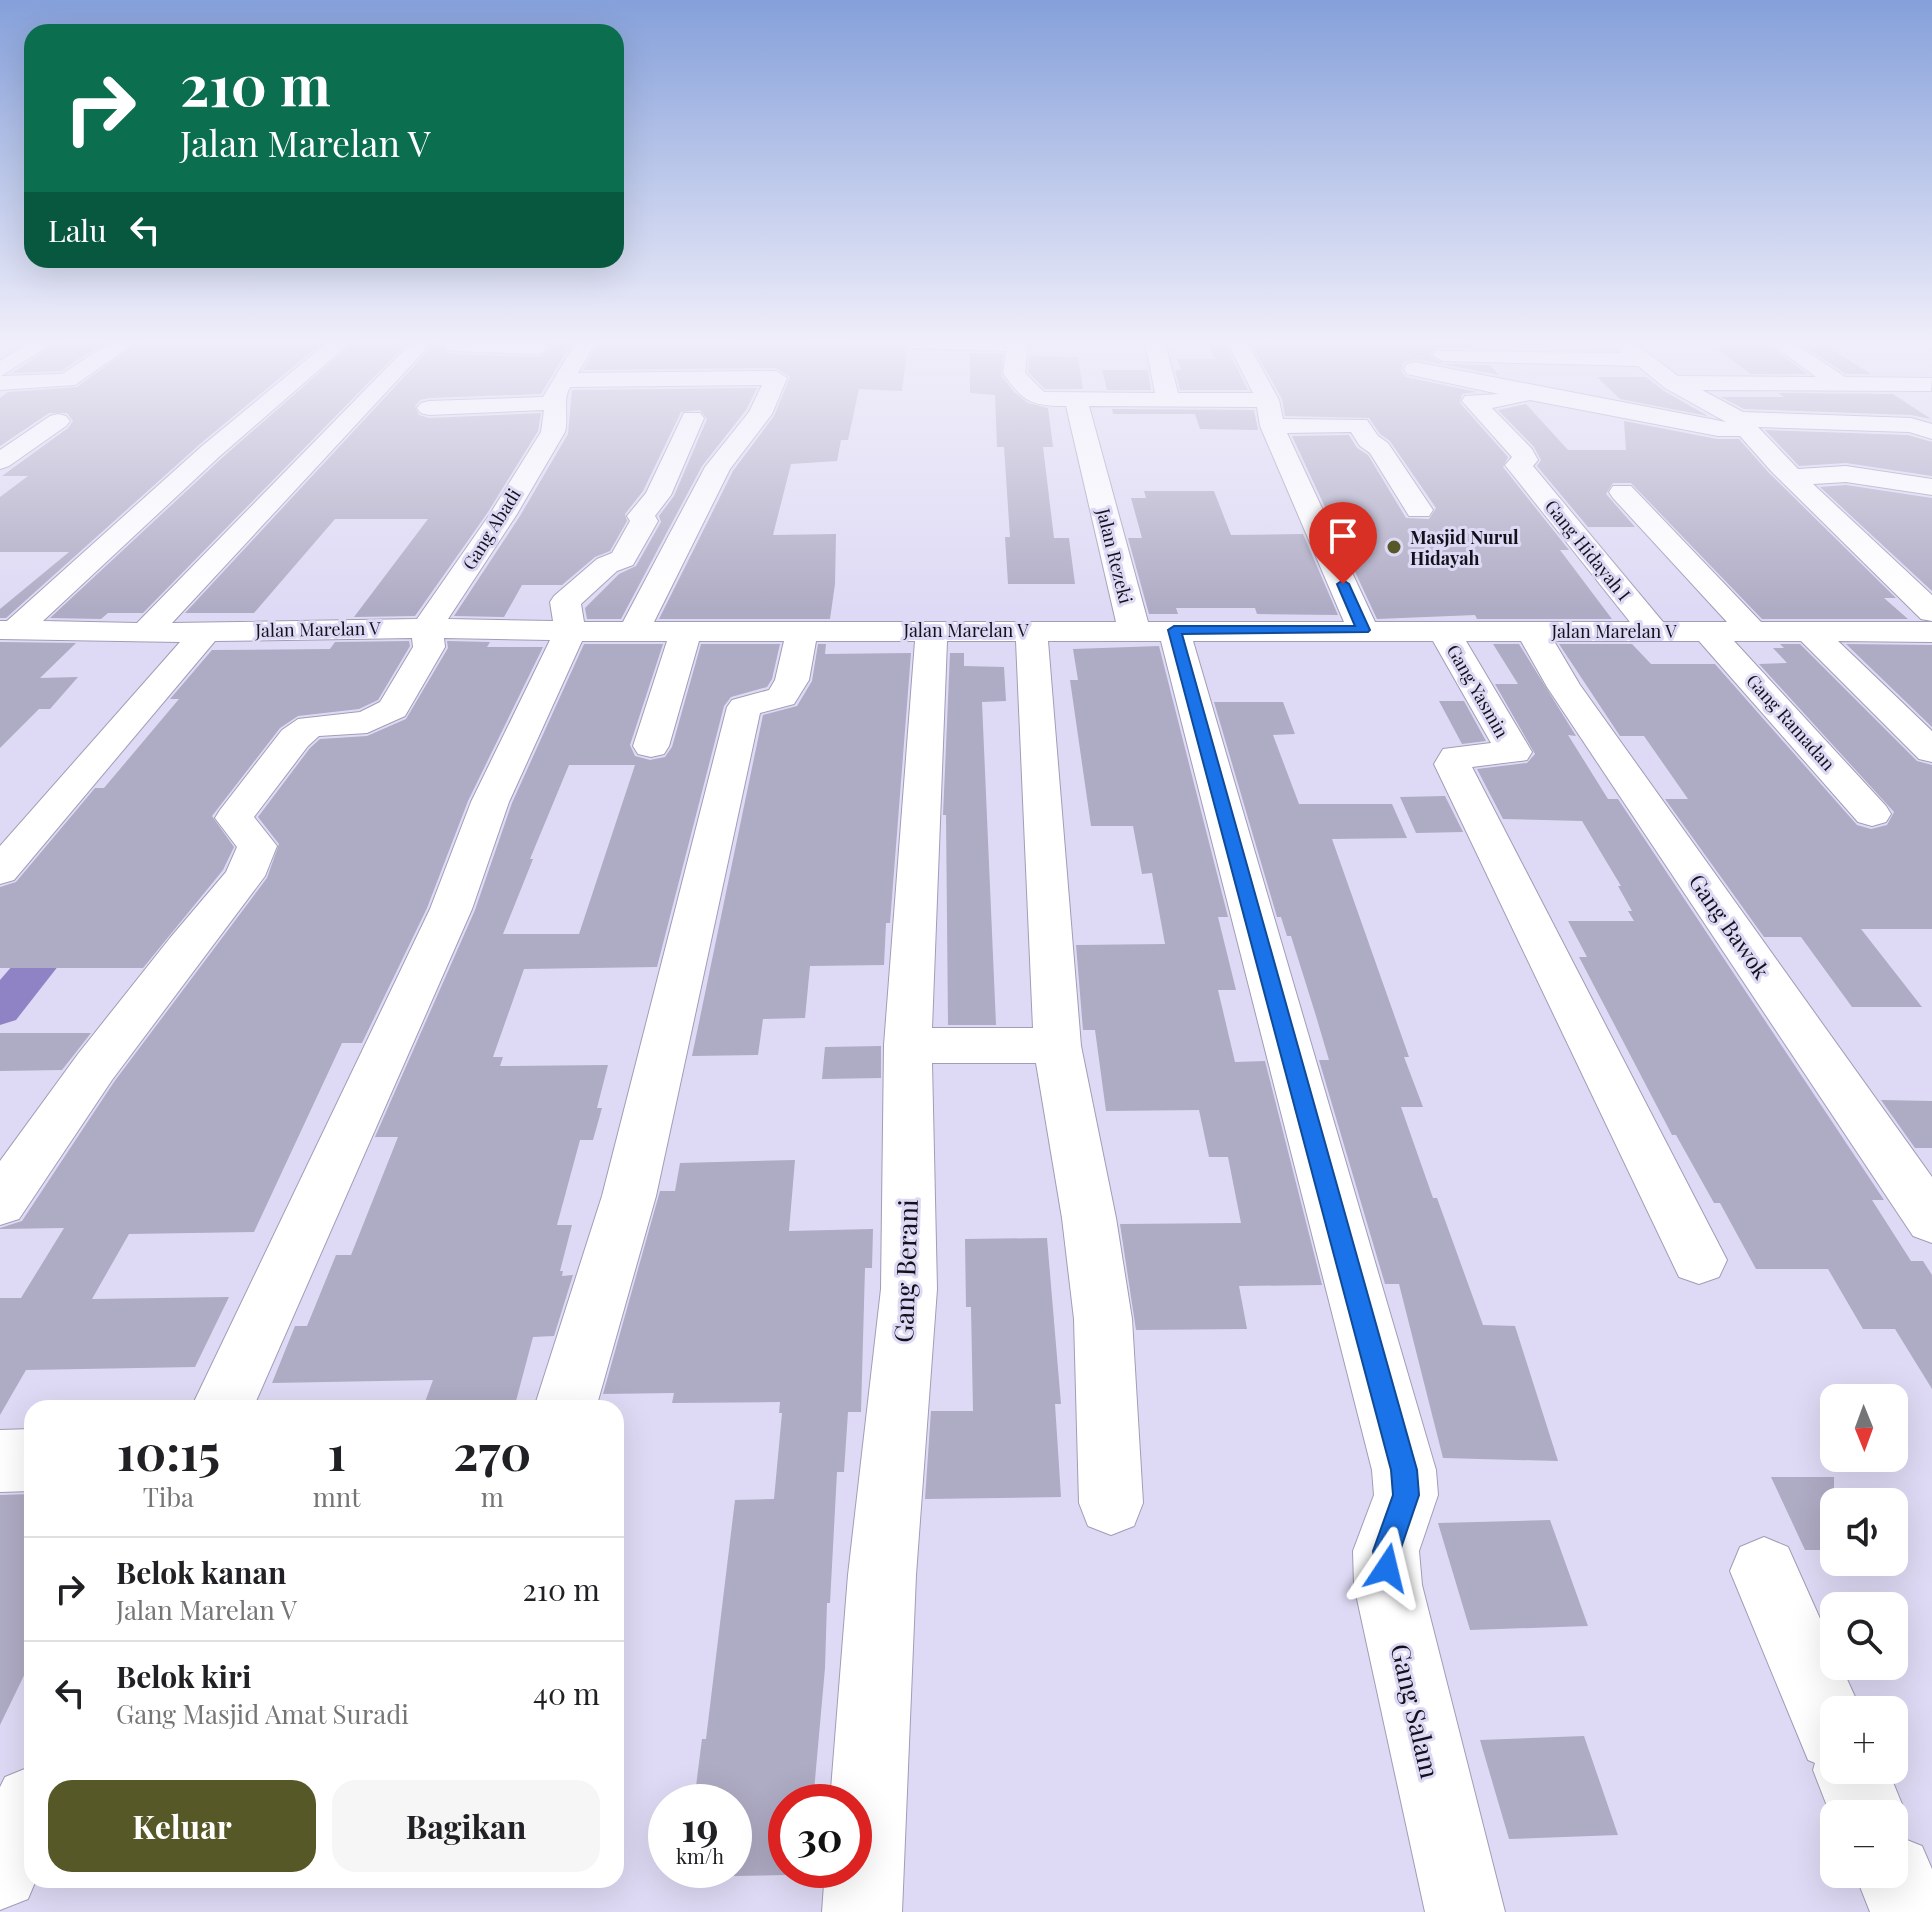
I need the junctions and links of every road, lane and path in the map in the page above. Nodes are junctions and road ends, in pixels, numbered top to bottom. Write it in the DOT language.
graph roads {
  1 [pos="43,431"];
  2 [pos="235,431"];
  3 [pos="338,431"];
  4 [pos="553,431"];
  5 [pos="686,431"];
  6 [pos="746,431"];
  7 [pos="1087,431"];
  8 [pos="1499,431"];
  9 [pos="1750,431"];
  10 [pos="1275,434"];
  11 [pos="1369,441"];
  12 [pos="1410,441"];
  13 [pos="0,461"];
  14 [pos="1786,471"];
  15 [pos="1932,487"];
  16 [pos="1622,492"];
  17 [pos="1419,510"];
  18 [pos="1927,604"];
  19 [pos="426,628"];
  20 [pos="16,630"];
  21 [pos="208,630"];
  22 [pos="634,630"];
  23 [pos="686,630"];
  24 [pos="802,630"];
  25 [pos="932,630"];
  26 [pos="1154,630"];
  27 [pos="1363,630"];
  28 [pos="1443,630"];
  29 [pos="1531,630"];
  30 [pos="570,631"];
  31 [pos="1023,631"];
  32 [pos="1653,631"];
  33 [pos="1707,631"];
  34 [pos="1753,632"];
  35 [pos="1810,632"];
  36 [pos="1932,632"];
  37 [pos="145,633"];
  38 [pos="0,664"];
  39 [pos="651,746"];
  40 [pos="1932,751"];
  41 [pos="1872,814"];
  42 [pos="0,871"];
  43 [pos="1045,1037"];
  44 [pos="908,1045"];
  45 [pos="0,1203"];
  46 [pos="1932,1220"];
  47 [pos="1699,1260"];
  48 [pos="226,1400"];
  49 [pos="567,1400"];
  50 [pos="24,1460"];
  51 [pos="0,1461"];
  52 [pos="1111,1503"];
  53 [pos="1764,1571"];
  54 [pos="1820,1701"];
  55 [pos="24,1821"];
  56 [pos="0,1871"];
  57 [pos="1900,1888"];
  58 [pos="862,1912"];
  59 [pos="1465,1912"];
  60 [pos="1910,1912"];
  1 -- 13 [label="street"];
  2 -- 20 [label="street"];
  3 -- 37 [label="street"];
  4 -- 19 [label="street, Gang Abadi"];
  5 -- 30 [label="street"];
  6 -- 22 [label="street"];
  7 -- 26 [label="street, Jalan Rezeki"];
  8 -- 32 [label="street, Gang Hidayah I"];
  9 -- 14 [label="street"];
  10 -- 11 [label="street"];
  10 -- 27 [label="street"];
  11 -- 12 [label="street"];
  11 -- 17 [label="street"];
  14 -- 15 [label="street"];
  14 -- 18 [label="street"];
  16 -- 34 [label="street"];
  19 -- 21 [label="street, Jalan Marelan V"];
  19 -- 30 [label="street, Jalan Marelan V"];
  19 -- 45 [label="street"];
  20 -- 37 [label="street, Jalan Marelan V"];
  20 -- 38 [label="street"];
  21 -- 37 [label="street, Jalan Marelan V"];
  21 -- 42 [label="street"];
  22 -- 23 [label="street, Jalan Marelan V"];
  22 -- 30 [label="street, Jalan Marelan V"];
  23 -- 24 [label="street, Jalan Marelan V"];
  23 -- 39 [label="street"];
  24 -- 25 [label="street, Jalan Marelan V"];
  24 -- 49 [label="street"];
  25 -- 31 [label="street, Jalan Marelan V"];
  25 -- 44 [label="street, Gang Berani"];
  26 -- 27 [label="street, Jalan Marelan V"];
  26 -- 31 [label="street, Jalan Marelan V"];
  26 -- 59 [label="street, Gang Salam"];
  27 -- 28 [label="street, Jalan Marelan V"];
  28 -- 29 [label="street, Jalan Marelan V"];
  28 -- 47 [label="street, Gang Yasmin"];
  29 -- 32 [label="street, Jalan Marelan V"];
  29 -- 46 [label="street, Gang Bawok"];
  30 -- 48 [label="street"];
  31 -- 43 [label="street"];
  32 -- 33 [label="street, Jalan Marelan V"];
  33 -- 34 [label="street, Jalan Marelan V"];
  33 -- 41 [label="street, Gang Ramadan"];
  34 -- 35 [label="street, Jalan Marelan V"];
  35 -- 36 [label="street, Jalan Marelan V"];
  35 -- 40 [label="street"];
  43 -- 44 [label="street"];
  43 -- 52 [label="street"];
  44 -- 58 [label="street, Gang Berani"];
  50 -- 51 [label="street"];
  53 -- 54 [label="street"];
  55 -- 56 [label="street"];
  57 -- 60 [label="street"];
}
